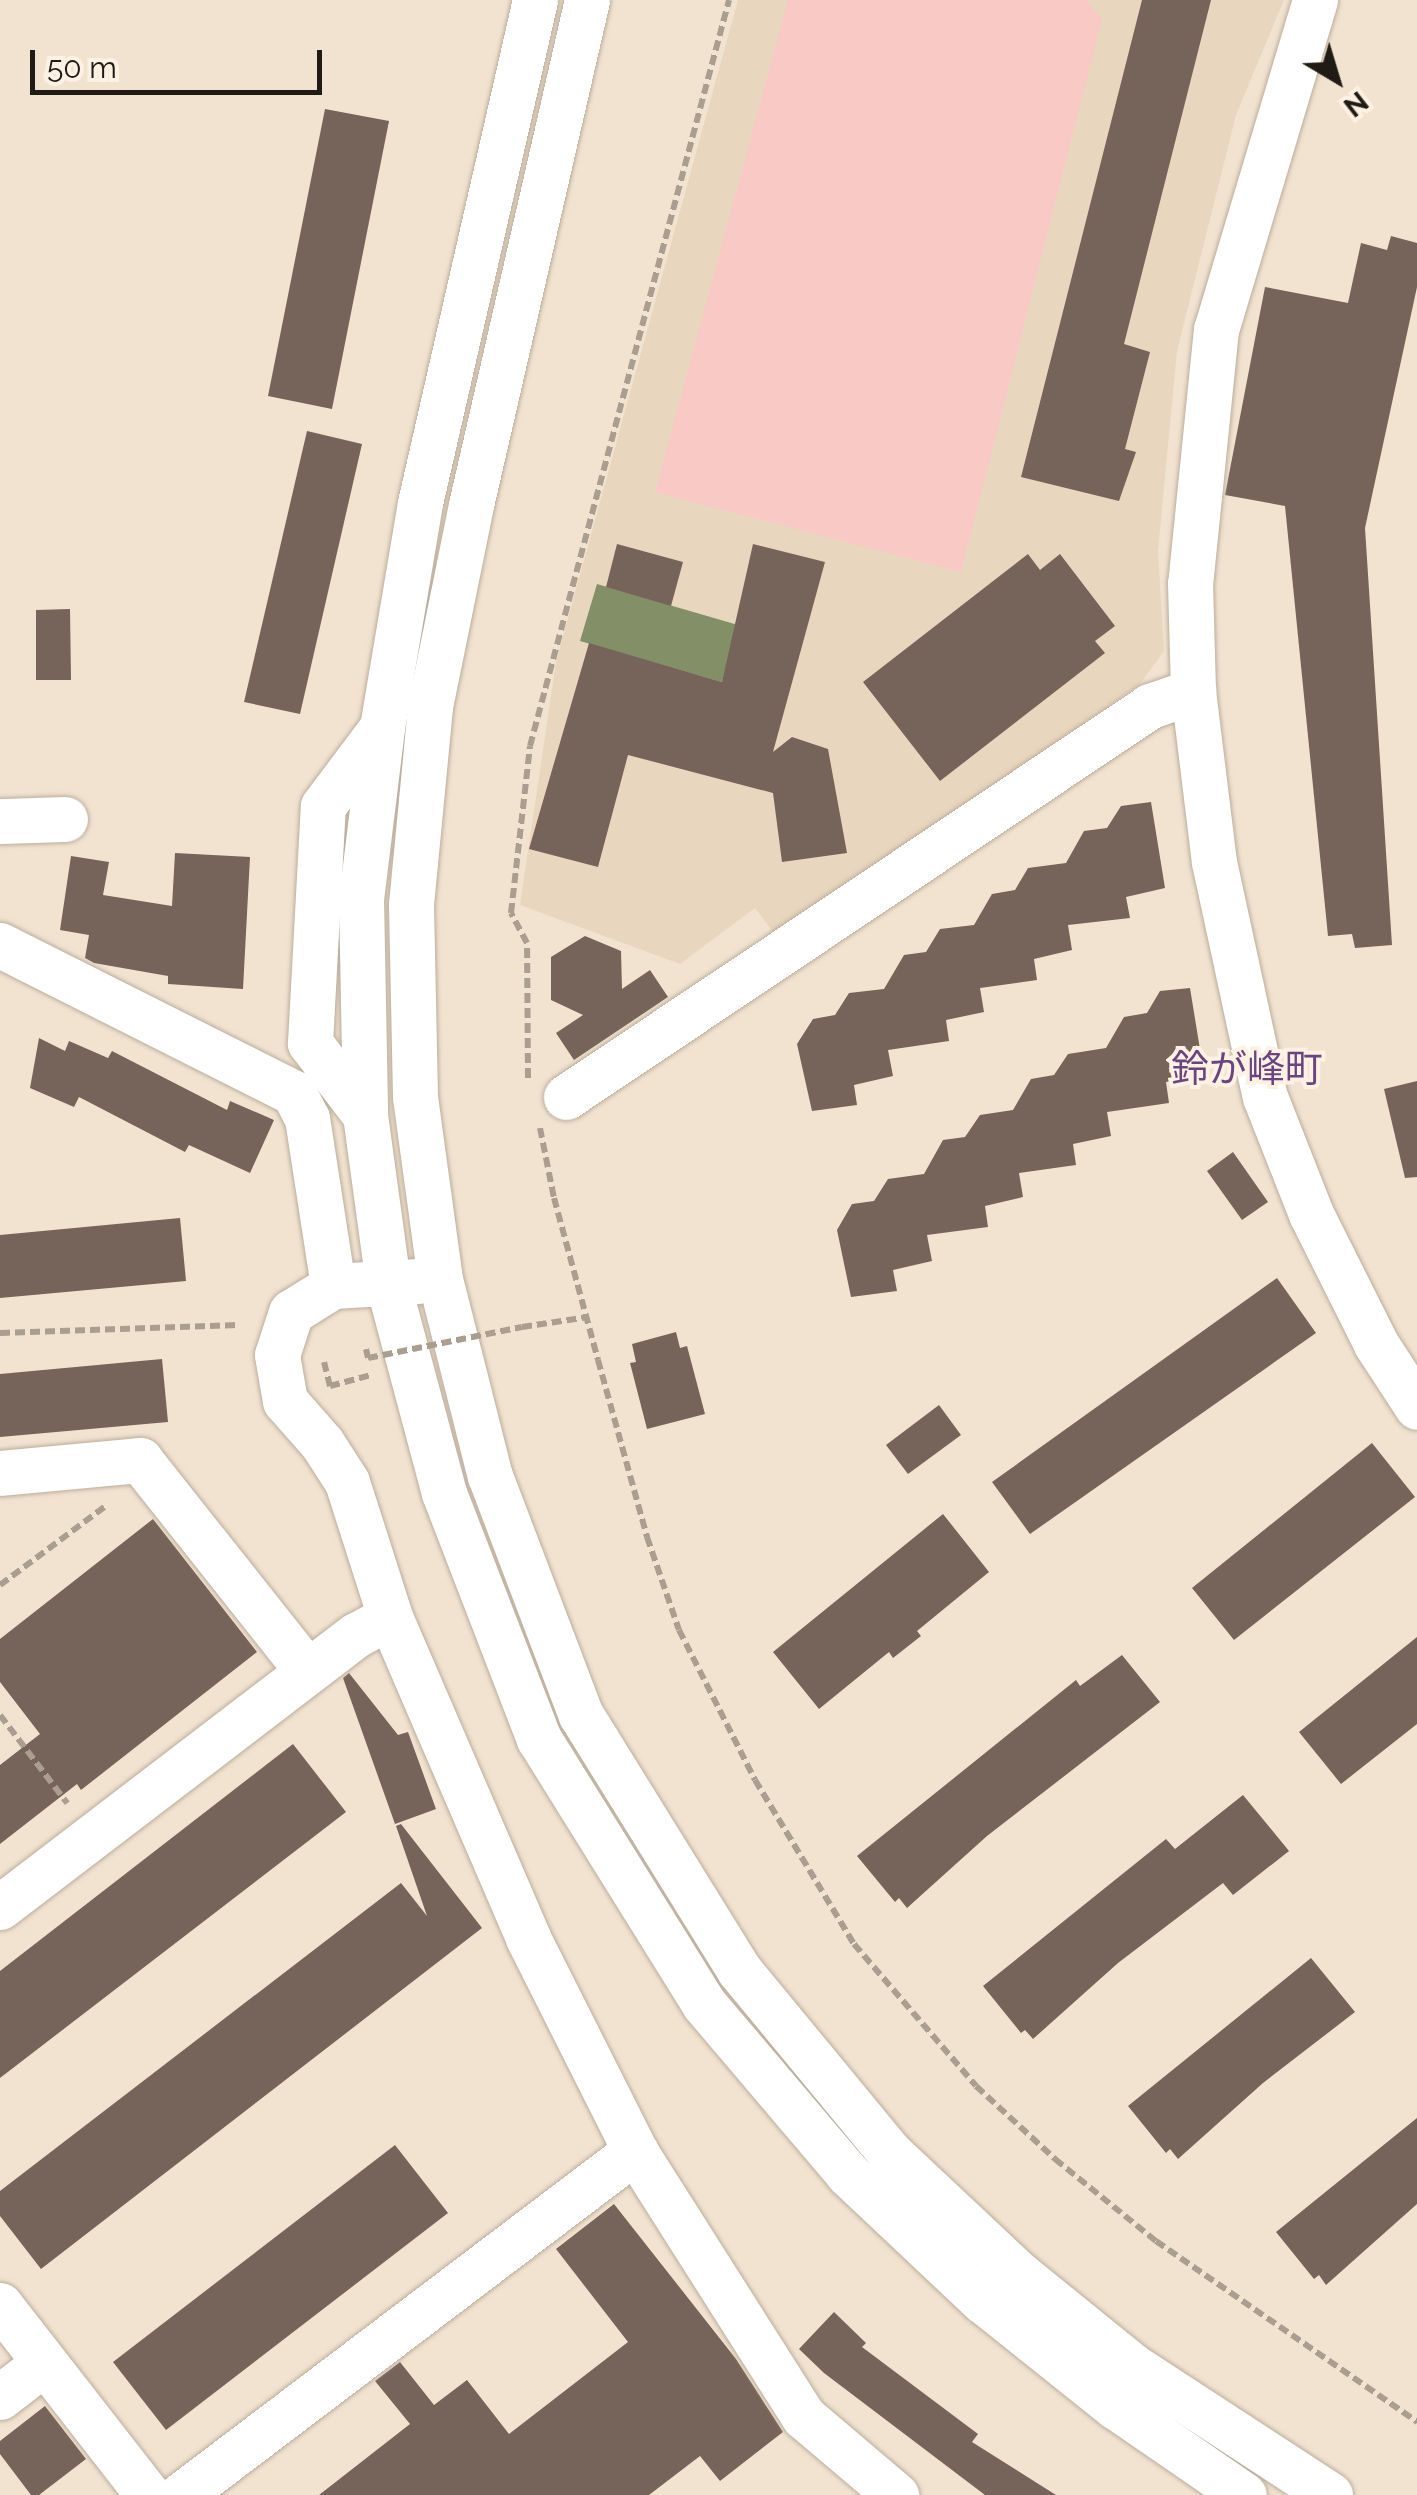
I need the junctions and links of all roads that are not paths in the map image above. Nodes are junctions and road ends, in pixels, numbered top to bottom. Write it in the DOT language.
graph roads {
  1 [pos="535,0"];
  2 [pos="587,0"];
  3 [pos="1316,0"];
  4 [pos="1193,690"];
  5 [pos="65,819"];
  6 [pos="0,821"];
  7 [pos="0,945"];
  8 [pos="552,1105"];
  9 [pos="440,1278"];
  10 [pos="388,1284"];
  11 [pos="333,1286"];
  12 [pos="1417,1407"];
  13 [pos="0,1474"];
  14 [pos="390,1618"];
  15 [pos="308,1672"];
  16 [pos="0,1907"];
  17 [pos="635,2151"];
  18 [pos="0,2305"];
  19 [pos="44,2364"];
  20 [pos="0,2397"];
  21 [pos="148,2495"];
  22 [pos="181,2495"];
  23 [pos="896,2495"];
  24 [pos="1244,2495"];
  25 [pos="1330,2495"];
  1 -- 10 [label="street"];
  2 -- 9 [label="street"];
  3 -- 4 [label="street"];
  4 -- 8 [label="street"];
  4 -- 12 [label="street"];
  5 -- 6 [label="street"];
  7 -- 11 [label="street"];
  9 -- 10 [label="street"];
  9 -- 25 [label="street"];
  10 -- 11 [label="street"];
  10 -- 24 [label="street"];
  11 -- 14 [label="street"];
  13 -- 15 [label="street"];
  14 -- 15 [label="street"];
  14 -- 17 [label="street"];
  15 -- 16 [label="street"];
  17 -- 22 [label="street"];
  17 -- 23 [label="street"];
  18 -- 19 [label="street"];
  19 -- 20 [label="street"];
  19 -- 21 [label="street"];
}
